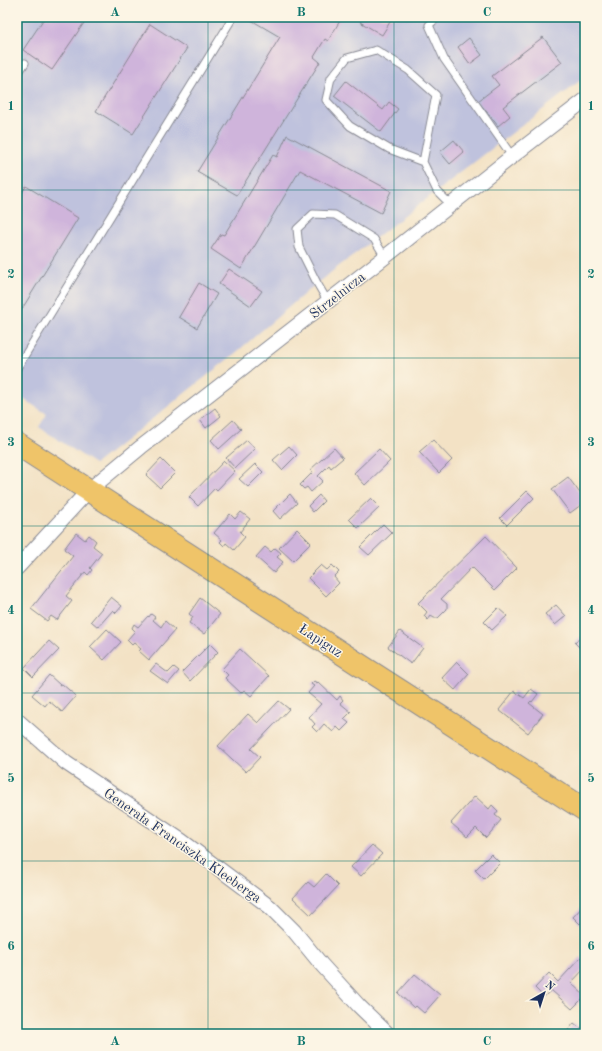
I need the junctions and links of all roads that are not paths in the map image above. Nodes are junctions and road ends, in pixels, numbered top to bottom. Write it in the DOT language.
graph roads {
  1 [pos="438,17"];
  2 [pos="232,19"];
  3 [pos="25,62"];
  4 [pos="17,75"];
  5 [pos="585,100"];
  6 [pos="512,156"];
  7 [pos="423,162"];
  8 [pos="450,205"];
  9 [pos="385,257"];
  10 [pos="328,302"];
  11 [pos="17,368"];
  12 [pos="17,444"];
  13 [pos="89,490"];
  14 [pos="17,568"];
  15 [pos="17,720"];
  16 [pos="585,810"];
  17 [pos="388,1034"];
  1 -- 6 [label="lane"];
  2 -- 11 [label="lane"];
  3 -- 4 [label="lane"];
  5 -- 6 [label="street, Strzelnicza"];
  6 -- 8 [label="street, Strzelnicza"];
  7 -- 7 [label="lane"];
  7 -- 8 [label="lane"];
  8 -- 9 [label="street, Strzelnicza"];
  9 -- 10 [label="street, Strzelnicza"];
  9 -- 10 [label="lane"];
  10 -- 13 [label="street, Strzelnicza"];
  12 -- 13 [label="main road, Łapiguz"];
  13 -- 14 [label="street"];
  13 -- 16 [label="main road, Łapiguz"];
  15 -- 17 [label="street, Generała Franciszka Kleeberga"];
}
